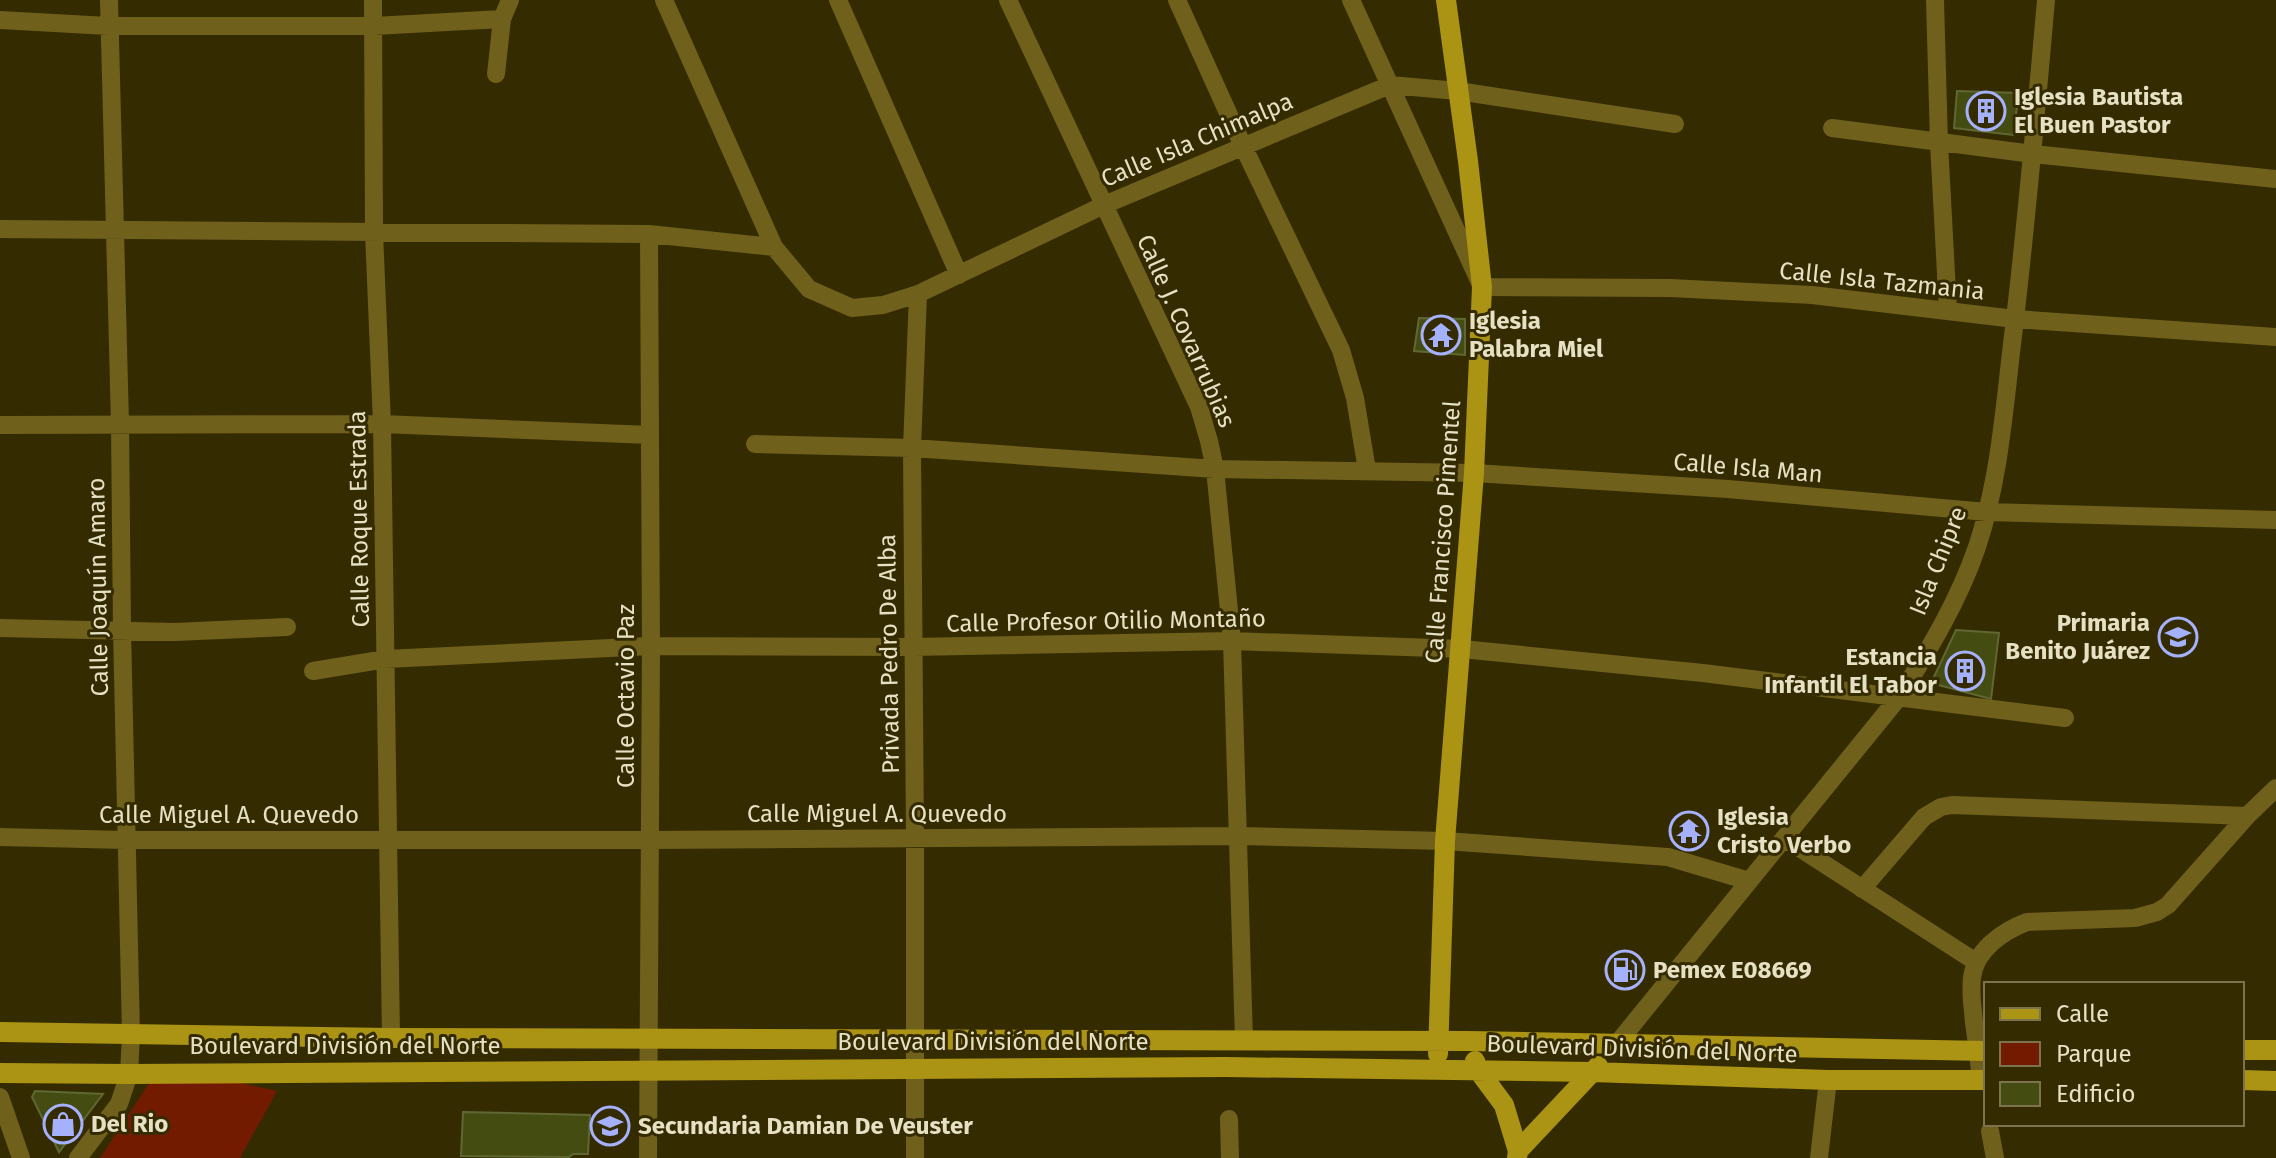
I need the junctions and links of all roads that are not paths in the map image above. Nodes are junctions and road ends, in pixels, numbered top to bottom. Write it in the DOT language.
graph roads {
  1 [pos="109,0"];
  2 [pos="373,0"];
  3 [pos="510,0"];
  4 [pos="664,0"];
  5 [pos="838,0"];
  6 [pos="1008,0"];
  7 [pos="1177,0"];
  8 [pos="1351,0"];
  9 [pos="1446,0"];
  10 [pos="1935,0"];
  11 [pos="2046,0"];
  12 [pos="502,19"];
  13 [pos="0,20"];
  14 [pos="108,26"];
  15 [pos="374,26"];
  16 [pos="496,74"];
  17 [pos="1390,85"];
  18 [pos="1458,91"];
  19 [pos="1675,124"];
  20 [pos="1832,128"];
  21 [pos="1939,143"];
  22 [pos="1243,146"];
  23 [pos="2033,154"];
  24 [pos="2276,179"];
  25 [pos="1104,205"];
  26 [pos="0,229"];
  27 [pos="115,230"];
  28 [pos="374,232"];
  29 [pos="649,234"];
  30 [pos="774,247"];
  31 [pos="959,275"];
  32 [pos="1482,287"];
  33 [pos="918,294"];
  34 [pos="1948,311"];
  35 [pos="2015,319"];
  36 [pos="2276,337"];
  37 [pos="120,424"];
  38 [pos="382,424"];
  39 [pos="0,425"];
  40 [pos="650,435"];
  41 [pos="755,444"];
  42 [pos="912,448"];
  43 [pos="1215,469"];
  44 [pos="1367,470"];
  45 [pos="1474,473"];
  46 [pos="1987,512"];
  47 [pos="2276,520"];
  48 [pos="287,627"];
  49 [pos="0,628"];
  50 [pos="122,629"];
  51 [pos="1232,641"];
  52 [pos="651,646"];
  53 [pos="912,647"];
  54 [pos="1462,649"];
  55 [pos="386,659"];
  56 [pos="313,671"];
  57 [pos="1899,697"];
  58 [pos="2065,718"];
  59 [pos="2276,788"];
  60 [pos="2247,816"];
  61 [pos="1239,836"];
  62 [pos="0,837"];
  63 [pos="915,837"];
  64 [pos="1784,838"];
  65 [pos="126,840"];
  66 [pos="387,840"];
  67 [pos="648,840"];
  68 [pos="1445,841"];
  69 [pos="1749,881"];
  70 [pos="1862,889"];
  71 [pos="1976,962"];
  72 [pos="0,1032"];
  73 [pos="131,1035"];
  74 [pos="391,1038"];
  75 [pos="648,1039"];
  76 [pos="915,1040"];
  77 [pos="1244,1041"];
  78 [pos="1438,1041"];
  79 [pos="1468,1041"];
  80 [pos="1616,1045"];
  81 [pos="2244,1050"];
  82 [pos="2276,1050"];
  83 [pos="1982,1051"];
  84 [pos="915,1069"];
  85 [pos="648,1070"];
  86 [pos="1437,1070"];
  87 [pos="1478,1070"];
  88 [pos="1592,1072"];
  89 [pos="0,1073"];
  90 [pos="129,1074"];
  91 [pos="1828,1080"];
  92 [pos="1983,1080"];
  93 [pos="2244,1080"];
  94 [pos="2276,1081"];
  95 [pos="0,1097"];
  96 [pos="1229,1119"];
  97 [pos="1990,1131"];
  98 [pos="1518,1154"];
  99 [pos="21,1158"];
  100 [pos="78,1158"];
  101 [pos="648,1158"];
  102 [pos="915,1158"];
  103 [pos="1230,1158"];
  104 [pos="1819,1158"];
  105 [pos="1995,1158"];
  1 -- 14 [label="street, Calle Joaquín Amaro"];
  2 -- 15 [label="street, Calle Roque Estrada"];
  3 -- 12 [label="street"];
  4 -- 30 [label="street, Calle Isla Chimalpa"];
  5 -- 31 [label="street"];
  6 -- 25 [label="street, Calle J. Covarrubias"];
  7 -- 22 [label="street"];
  8 -- 17 [label="street"];
  9 -- 18 [label="main road, Calle Francisco Pimentel"];
  10 -- 21 [label="street"];
  11 -- 23 [label="street, Isla Chipre"];
  12 -- 15 [label="street"];
  12 -- 16 [label="street"];
  13 -- 14 [label="street"];
  14 -- 15 [label="street"];
  14 -- 27 [label="street, Calle Joaquín Amaro"];
  15 -- 28 [label="street, Calle Roque Estrada"];
  17 -- 18 [label="street, Calle Isla Chimalpa"];
  17 -- 22 [label="street, Calle Isla Chimalpa"];
  17 -- 32 [label="street"];
  18 -- 19 [label="street, Calle Isla Chimalpa"];
  18 -- 32 [label="main road, Calle Francisco Pimentel"];
  20 -- 21 [label="street"];
  21 -- 23 [label="street"];
  21 -- 34 [label="street"];
  22 -- 25 [label="street, Calle Isla Chimalpa"];
  22 -- 44 [label="street"];
  23 -- 24 [label="street"];
  23 -- 35 [label="street, Isla Chipre"];
  25 -- 31 [label="street, Calle Isla Chimalpa"];
  25 -- 43 [label="street, Calle J. Covarrubias"];
  26 -- 27 [label="street"];
  27 -- 28 [label="street"];
  27 -- 37 [label="street, Calle Joaquín Amaro"];
  28 -- 29 [label="street"];
  28 -- 38 [label="street, Calle Roque Estrada"];
  29 -- 30 [label="street"];
  29 -- 40 [label="street, Calle Octavio Paz"];
  30 -- 33 [label="street, Calle Isla Chimalpa"];
  31 -- 33 [label="street, Calle Isla Chimalpa"];
  32 -- 34 [label="street, Calle Isla Tazmania"];
  32 -- 45 [label="main road, Calle Francisco Pimentel"];
  33 -- 42 [label="street, Privada Pedro De Alba"];
  34 -- 35 [label="street, Calle Isla Tazmania"];
  35 -- 36 [label="street, Calle Isla Tazmania"];
  35 -- 46 [label="street, Isla Chipre"];
  37 -- 38 [label="street"];
  37 -- 39 [label="street"];
  37 -- 50 [label="street, Calle Joaquín Amaro"];
  38 -- 40 [label="street"];
  38 -- 55 [label="street, Calle Roque Estrada"];
  40 -- 52 [label="street, Calle Octavio Paz"];
  41 -- 42 [label="street, Calle Isla Man"];
  42 -- 43 [label="street, Calle Isla Man"];
  42 -- 53 [label="street, Privada Pedro De Alba"];
  43 -- 44 [label="street, Calle Isla Man"];
  43 -- 51 [label="street, Calle J. Covarrubias"];
  44 -- 45 [label="street, Calle Isla Man"];
  45 -- 46 [label="street, Calle Isla Man"];
  45 -- 54 [label="main road, Calle Francisco Pimentel"];
  46 -- 47 [label="street, Calle Isla Man"];
  46 -- 57 [label="street, Isla Chipre"];
  48 -- 50 [label="street"];
  49 -- 50 [label="street"];
  50 -- 65 [label="street, Calle Joaquín Amaro"];
  51 -- 53 [label="street, Calle Profesor Otilio Montaño"];
  51 -- 54 [label="street, Calle Profesor Otilio Montaño"];
  51 -- 61 [label="street, Calle J. Covarrubias"];
  52 -- 53 [label="street, Calle Profesor Otilio Montaño"];
  52 -- 55 [label="street, Calle Profesor Otilio Montaño"];
  52 -- 67 [label="street, Calle Octavio Paz"];
  53 -- 63 [label="street, Privada Pedro De Alba"];
  54 -- 57 [label="street, Calle Profesor Otilio Montaño"];
  54 -- 68 [label="main road, Calle Francisco Pimentel"];
  55 -- 56 [label="street, Calle Profesor Otilio Montaño"];
  55 -- 66 [label="street, Calle Roque Estrada"];
  57 -- 58 [label="street, Calle Profesor Otilio Montaño"];
  57 -- 64 [label="street, Isla Chipre"];
  59 -- 60 [label="street"];
  60 -- 70 [label="street"];
  60 -- 71 [label="street"];
  61 -- 63 [label="street, Calle Miguel A. Quevedo"];
  61 -- 68 [label="street, Calle Miguel A. Quevedo"];
  61 -- 77 [label="street, Calle J. Covarrubias"];
  62 -- 65 [label="street, Calle Miguel A. Quevedo"];
  63 -- 67 [label="street, Calle Miguel A. Quevedo"];
  63 -- 76 [label="street, Privada Pedro De Alba"];
  64 -- 69 [label="street, Isla Chipre"];
  64 -- 70 [label="street"];
  65 -- 66 [label="street, Calle Miguel A. Quevedo"];
  65 -- 73 [label="street, Calle Joaquín Amaro"];
  66 -- 67 [label="street, Calle Miguel A. Quevedo"];
  66 -- 74 [label="street, Calle Roque Estrada"];
  67 -- 75 [label="street, Calle Octavio Paz"];
  68 -- 69 [label="street, Calle Miguel A. Quevedo"];
  68 -- 78 [label="main road, Calle Francisco Pimentel"];
  69 -- 80 [label="street, Isla Chipre"];
  70 -- 71 [label="street"];
  71 -- 83 [label="street"];
  72 -- 73 [label="main road, Boulevard División del Norte"];
  73 -- 74 [label="main road, Boulevard División del Norte"];
  73 -- 90 [label="street, Calle Joaquín Amaro"];
  74 -- 75 [label="main road, Boulevard División del Norte"];
  75 -- 76 [label="main road, Boulevard División del Norte"];
  75 -- 85 [label="street, Calle Octavio Paz"];
  76 -- 77 [label="main road, Boulevard División del Norte"];
  76 -- 84 [label="street, Privada Pedro De Alba"];
  77 -- 78 [label="main road, Boulevard División del Norte"];
  78 -- 79 [label="main road, Boulevard División del Norte"];
  78 -- 86 [label="main road, Calle Francisco Pimentel"];
  79 -- 80 [label="main road, Boulevard División del Norte"];
  79 -- 87 [label="main road"];
  80 -- 83 [label="main road, Boulevard División del Norte"];
  80 -- 88 [label="main road, Isla Chipre"];
  81 -- 82 [label="main road"];
  83 -- 92 [label="street"];
  84 -- 85 [label="main road, Boulevard División del Norte"];
  84 -- 86 [label="main road, Boulevard División del Norte"];
  84 -- 102 [label="street, Privada Pedro De Alba"];
  85 -- 90 [label="main road, Boulevard División del Norte"];
  85 -- 101 [label="street, Calle Octavio Paz"];
  86 -- 87 [label="main road, Boulevard División del Norte"];
  87 -- 88 [label="main road, Boulevard División del Norte"];
  87 -- 98 [label="main road"];
  88 -- 91 [label="main road, Boulevard División del Norte"];
  88 -- 98 [label="main road"];
  89 -- 90 [label="main road, Boulevard División del Norte"];
  90 -- 100 [label="street, Calle Joaquín Amaro"];
  91 -- 92 [label="main road, Boulevard División del Norte"];
  91 -- 104 [label="street"];
  93 -- 94 [label="main road"];
  95 -- 99 [label="street"];
  96 -- 103 [label="street"];
  97 -- 105 [label="street"];
}
